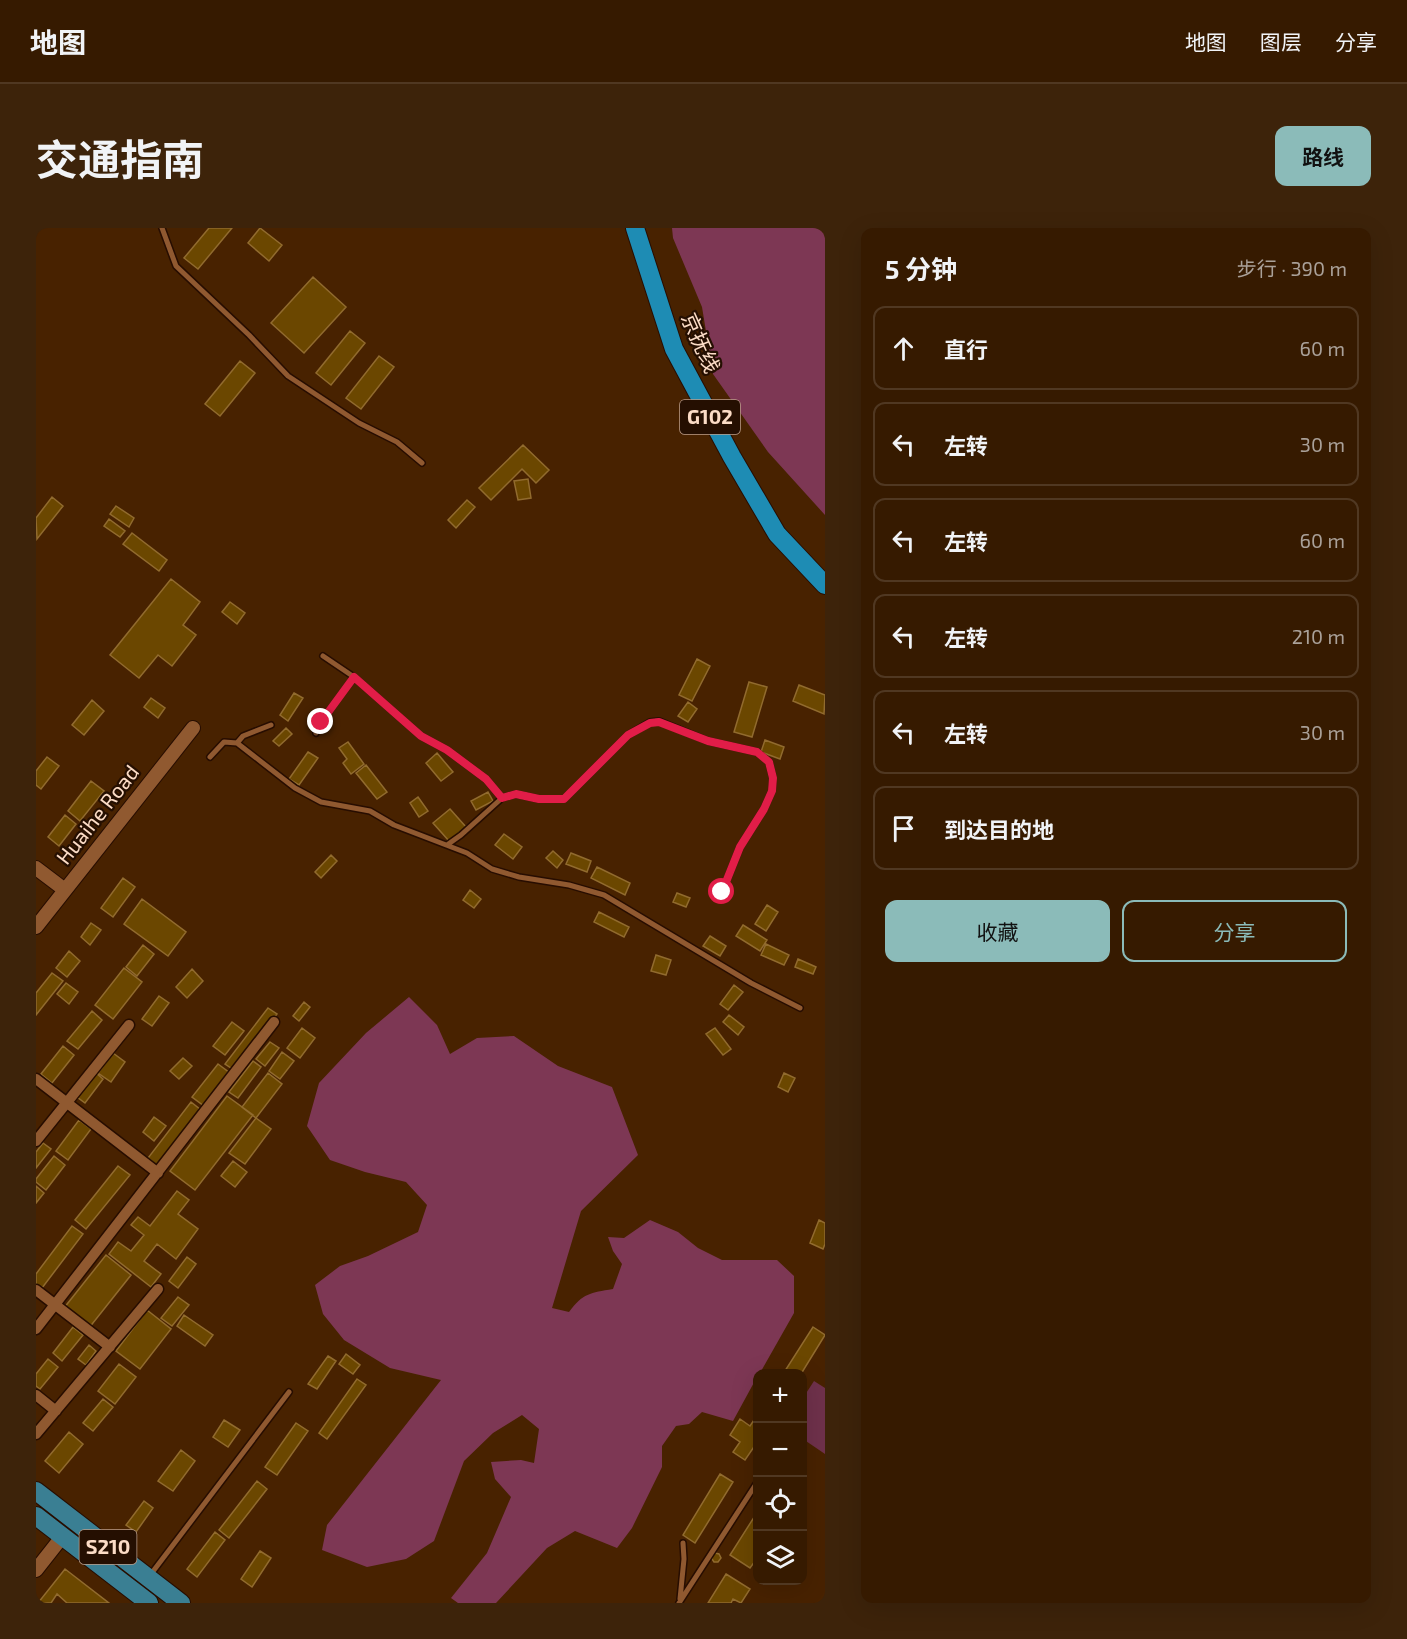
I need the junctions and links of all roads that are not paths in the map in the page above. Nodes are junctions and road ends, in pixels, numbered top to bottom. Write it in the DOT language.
graph roads {
  1 [pos="162,228"];
  2 [pos="635,228"];
  3 [pos="422,463"];
  4 [pos="825,585"];
  5 [pos="323,656"];
  6 [pos="354,677"];
  7 [pos="272,725"];
  8 [pos="193,728"];
  9 [pos="316,733"];
  10 [pos="237,742"];
  11 [pos="210,757"];
  12 [pos="502,798"];
  13 [pos="447,845"];
  14 [pos="36,868"];
  15 [pos="65,890"];
  16 [pos="722,892"];
  17 [pos="36,927"];
  18 [pos="800,1008"];
  19 [pos="274,1022"];
  20 [pos="129,1025"];
  21 [pos="36,1079"];
  22 [pos="66,1102"];
  23 [pos="36,1141"];
  24 [pos="158,1173"];
  25 [pos="158,1289"];
  26 [pos="36,1290"];
  27 [pos="56,1305"];
  28 [pos="36,1329"];
  29 [pos="110,1347"];
  30 [pos="289,1392"];
  31 [pos="36,1395"];
  32 [pos="56,1411"];
  33 [pos="36,1434"];
  34 [pos="753,1489"];
  35 [pos="36,1491"];
  36 [pos="36,1516"];
  37 [pos="62,1537"];
  38 [pos="683,1543"];
  39 [pos="36,1570"];
  40 [pos="148,1578"];
  41 [pos="129,1597"];
  42 [pos="680,1602"];
  43 [pos="149,1603"];
  44 [pos="181,1603"];
  1 -- 3 [label="lane"];
  2 -- 4 [label="highway, 京抚线 / G102"];
  5 -- 6 [label="lane"];
  6 -- 9 [label="lane"];
  6 -- 12 [label="lane"];
  7 -- 10 [label="lane"];
  8 -- 15 [label="street, Huaihe Road"];
  10 -- 11 [label="lane"];
  10 -- 13 [label="lane"];
  12 -- 13 [label="lane"];
  12 -- 16 [label="lane"];
  13 -- 18 [label="lane"];
  14 -- 15 [label="street"];
  15 -- 17 [label="street, Huaihe Road"];
  19 -- 24 [label="street"];
  20 -- 22 [label="street"];
  21 -- 22 [label="street"];
  22 -- 23 [label="street"];
  22 -- 24 [label="street"];
  24 -- 27 [label="street"];
  25 -- 29 [label="street"];
  26 -- 27 [label="street"];
  27 -- 28 [label="street"];
  27 -- 29 [label="street"];
  29 -- 32 [label="street"];
  30 -- 40 [label="lane"];
  31 -- 32 [label="street"];
  32 -- 33 [label="street"];
  34 -- 42 [label="lane"];
  35 -- 40 [label="main road, S210"];
  36 -- 37 [label="main road, S210"];
  37 -- 39 [label="street"];
  37 -- 41 [label="main road, S210"];
  38 -- 42 [label="lane"];
  40 -- 44 [label="main road, S210"];
  41 -- 43 [label="main road, S210"];
}
